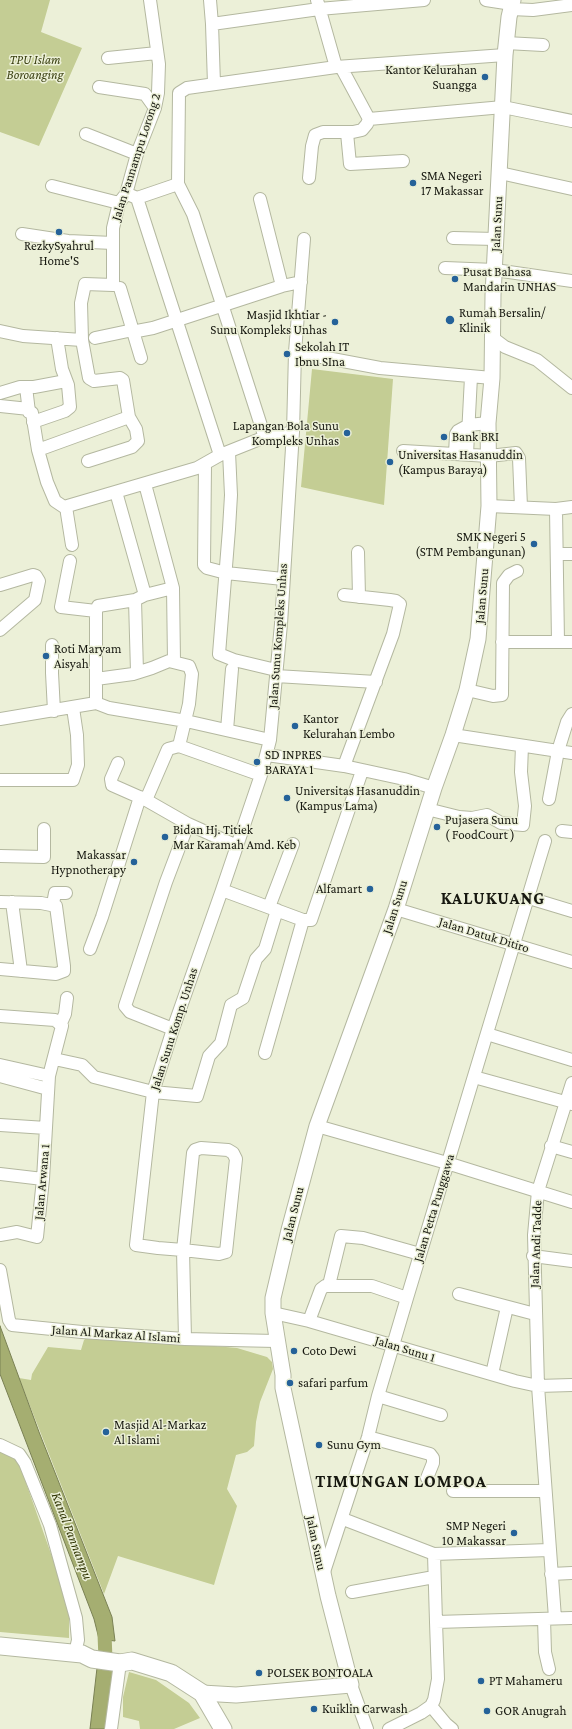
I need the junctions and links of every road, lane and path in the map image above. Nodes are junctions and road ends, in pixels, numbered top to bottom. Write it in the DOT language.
graph roads {
  1 [pos="150,0"];
  2 [pos="210,0"];
  3 [pos="424,0"];
  4 [pos="486,0"];
  5 [pos="512,4"];
  6 [pos="318,5"];
  7 [pos="572,5"];
  8 [pos="212,24"];
  9 [pos="543,45"];
  10 [pos="506,49"];
  11 [pos="157,53"];
  12 [pos="108,58"];
  13 [pos="338,67"];
  14 [pos="214,84"];
  15 [pos="99,87"];
  16 [pos="500,107"];
  17 [pos="155,108"];
  18 [pos="368,119"];
  19 [pos="572,121"];
  20 [pos="347,133"];
  21 [pos="86,134"];
  22 [pos="137,154"];
  23 [pos="403,161"];
  24 [pos="500,173"];
  25 [pos="309,178"];
  26 [pos="178,184"];
  27 [pos="52,186"];
  28 [pos="572,189"];
  29 [pos="127,198"];
  30 [pos="260,199"];
  31 [pos="22,234"];
  32 [pos="453,238"];
  33 [pos="304,239"];
  34 [pos="496,239"];
  35 [pos="113,244"];
  36 [pos="445,268"];
  37 [pos="495,270"];
  38 [pos="572,281"];
  39 [pos="301,282"];
  40 [pos="116,286"];
  41 [pos="282,286"];
  42 [pos="222,305"];
  43 [pos="176,320"];
  44 [pos="133,330"];
  45 [pos="0,332"];
  46 [pos="57,338"];
  47 [pos="95,338"];
  48 [pos="493,338"];
  49 [pos="82,340"];
  50 [pos="295,352"];
  51 [pos="140,358"];
  52 [pos="471,377"];
  53 [pos="492,378"];
  54 [pos="66,381"];
  55 [pos="26,387"];
  56 [pos="572,388"];
  57 [pos="0,393"];
  58 [pos="0,406"];
  59 [pos="29,409"];
  60 [pos="129,416"];
  61 [pos="34,422"];
  62 [pos="488,423"];
  63 [pos="469,424"];
  64 [pos="293,432"];
  65 [pos="265,438"];
  66 [pos="38,450"];
  67 [pos="403,451"];
  68 [pos="225,454"];
  69 [pos="461,454"];
  70 [pos="489,456"];
  71 [pos="88,461"];
  72 [pos="205,465"];
  73 [pos="145,484"];
  74 [pos="116,492"];
  75 [pos="489,506"];
  76 [pos="66,507"];
  77 [pos="521,507"];
  78 [pos="572,507"];
  79 [pos="556,509"];
  80 [pos="72,545"];
  81 [pos="358,552"];
  82 [pos="557,554"];
  83 [pos="572,554"];
  84 [pos="70,561"];
  85 [pos="517,571"];
  86 [pos="226,573"];
  87 [pos="283,579"];
  88 [pos="0,585"];
  89 [pos="173,588"];
  90 [pos="344,595"];
  91 [pos="140,597"];
  92 [pos="359,597"];
  93 [pos="96,611"];
  94 [pos="0,630"];
  95 [pos="502,642"];
  96 [pos="558,642"];
  97 [pos="572,642"];
  98 [pos="52,645"];
  99 [pos="174,661"];
  100 [pos="232,669"];
  101 [pos="137,672"];
  102 [pos="276,673"];
  103 [pos="96,679"];
  104 [pos="376,682"];
  105 [pos="466,690"];
  106 [pos="96,703"];
  107 [pos="73,708"];
  108 [pos="54,711"];
  109 [pos="572,714"];
  110 [pos="0,719"];
  111 [pos="186,721"];
  112 [pos="227,730"];
  113 [pos="453,735"];
  114 [pos="270,740"];
  115 [pos="179,746"];
  116 [pos="522,746"];
  117 [pos="558,751"];
  118 [pos="572,753"];
  119 [pos="267,755"];
  120 [pos="118,762"];
  121 [pos="344,766"];
  122 [pos="362,771"];
  123 [pos="261,775"];
  124 [pos="0,780"];
  125 [pos="434,788"];
  126 [pos="143,799"];
  127 [pos="549,799"];
  128 [pos="427,809"];
  129 [pos="188,824"];
  130 [pos="44,829"];
  131 [pos="545,840"];
  132 [pos="293,844"];
  133 [pos="237,846"];
  134 [pos="0,856"];
  135 [pos="222,890"];
  136 [pos="66,893"];
  137 [pos="529,898"];
  138 [pos="6,902"];
  139 [pos="53,904"];
  140 [pos="273,909"];
  141 [pos="396,909"];
  142 [pos="572,911"];
  143 [pos="307,920"];
  144 [pos="515,944"];
  145 [pos="90,950"];
  146 [pos="572,962"];
  147 [pos="0,969"];
  148 [pos="21,971"];
  149 [pos="67,998"];
  150 [pos="0,1016"];
  151 [pos="56,1021"];
  152 [pos="173,1029"];
  153 [pos="487,1034"];
  154 [pos="265,1053"];
  155 [pos="59,1060"];
  156 [pos="572,1060"];
  157 [pos="0,1065"];
  158 [pos="0,1076"];
  159 [pos="49,1076"];
  160 [pos="474,1077"];
  161 [pos="572,1083"];
  162 [pos="48,1089"];
  163 [pos="153,1092"];
  164 [pos="569,1103"];
  165 [pos="0,1125"];
  166 [pos="317,1126"];
  167 [pos="46,1128"];
  168 [pos="551,1146"];
  169 [pos="572,1152"];
  170 [pos="447,1163"];
  171 [pos="0,1174"];
  172 [pos="43,1179"];
  173 [pos="538,1191"];
  174 [pos="572,1202"];
  175 [pos="0,1235"];
  176 [pos="183,1250"];
  177 [pos="420,1254"];
  178 [pos="533,1256"];
  179 [pos="572,1261"];
  180 [pos="0,1270"];
  181 [pos="329,1285"];
  182 [pos="459,1294"];
  183 [pos="407,1298"];
  184 [pos="507,1307"];
  185 [pos="273,1312"];
  186 [pos="535,1314"];
  187 [pos="309,1321"];
  188 [pos="186,1339"];
  189 [pos="276,1341"];
  190 [pos="393,1344"];
  191 [pos="492,1374"];
  192 [pos="572,1385"];
  193 [pos="538,1386"];
  194 [pos="378,1396"];
  195 [pos="441,1415"];
  196 [pos="368,1437"];
  197 [pos="0,1444"];
  198 [pos="428,1478"];
  199 [pos="453,1491"];
  200 [pos="544,1491"];
  201 [pos="343,1519"];
  202 [pos="549,1550"];
  203 [pos="434,1554"];
  204 [pos="572,1573"];
  205 [pos="551,1574"];
  206 [pos="323,1575"];
  207 [pos="434,1577"];
  208 [pos="352,1592"];
  209 [pos="549,1618"];
  210 [pos="572,1618"];
  211 [pos="436,1622"];
  212 [pos="0,1646"];
  213 [pos="104,1657"];
  214 [pos="549,1670"];
  215 [pos="351,1685"];
  216 [pos="202,1693"];
  217 [pos="236,1695"];
  218 [pos="431,1706"];
  219 [pos="214,1712"];
  220 [pos="111,1729"];
  221 [pos="223,1729"];
  222 [pos="367,1729"];
  223 [pos="389,1729"];
  224 [pos="452,1729"];
  1 -- 11 [label="street, Jalan Pannampu Lorong 2"];
  2 -- 8 [label="street"];
  3 -- 6 [label="street"];
  4 -- 5 [label="street"];
  5 -- 7 [label="street"];
  5 -- 10 [label="main road, Jalan Sunu"];
  6 -- 8 [label="street"];
  6 -- 13 [label="street"];
  8 -- 14 [label="street"];
  9 -- 10 [label="street"];
  10 -- 13 [label="street"];
  10 -- 16 [label="main road, Jalan Sunu"];
  11 -- 12 [label="street"];
  11 -- 17 [label="street, Jalan Pannampu Lorong 2"];
  13 -- 14 [label="street"];
  13 -- 18 [label="street"];
  14 -- 26 [label="street"];
  15 -- 17 [label="street"];
  16 -- 18 [label="street"];
  16 -- 19 [label="street"];
  16 -- 24 [label="main road, Jalan Sunu"];
  17 -- 22 [label="street, Jalan Pannampu Lorong 2"];
  18 -- 20 [label="street"];
  20 -- 23 [label="street"];
  20 -- 25 [label="street"];
  21 -- 22 [label="street"];
  22 -- 29 [label="street, Jalan Pannampu Lorong 2"];
  24 -- 28 [label="street"];
  24 -- 34 [label="main road, Jalan Sunu"];
  26 -- 29 [label="street"];
  26 -- 42 [label="street"];
  27 -- 29 [label="street"];
  29 -- 35 [label="street, Jalan Pannampu Lorong 2"];
  29 -- 43 [label="street"];
  30 -- 41 [label="street"];
  31 -- 35 [label="street"];
  32 -- 34 [label="street"];
  33 -- 39 [label="street, Jalan Sunu Kompleks Unhas"];
  34 -- 37 [label="main road, Jalan Sunu"];
  35 -- 40 [label="street, Jalan Pannampu Lorong 2"];
  36 -- 37 [label="street"];
  37 -- 38 [label="street"];
  37 -- 48 [label="main road, Jalan Sunu"];
  39 -- 41 [label="street"];
  39 -- 50 [label="street, Jalan Sunu Kompleks Unhas"];
  40 -- 44 [label="street, Jalan Pannampu Lorong 2"];
  40 -- 49 [label="street"];
  41 -- 42 [label="street"];
  42 -- 43 [label="street"];
  42 -- 65 [label="street"];
  43 -- 44 [label="street"];
  43 -- 68 [label="street"];
  44 -- 47 [label="street"];
  44 -- 51 [label="street, Jalan Pannampu Lorong 2"];
  45 -- 46 [label="street"];
  46 -- 49 [label="street"];
  46 -- 54 [label="street"];
  48 -- 53 [label="main road, Jalan Sunu"];
  48 -- 56 [label="street"];
  49 -- 60 [label="street"];
  50 -- 52 [label="street"];
  50 -- 64 [label="street, Jalan Sunu Kompleks Unhas"];
  52 -- 53 [label="street"];
  52 -- 63 [label="street"];
  53 -- 62 [label="main road, Jalan Sunu"];
  54 -- 55 [label="street"];
  54 -- 61 [label="street"];
  55 -- 57 [label="street"];
  55 -- 59 [label="street"];
  58 -- 59 [label="street"];
  59 -- 61 [label="street"];
  60 -- 66 [label="street"];
  60 -- 71 [label="street"];
  61 -- 66 [label="street"];
  62 -- 63 [label="street"];
  62 -- 70 [label="main road, Jalan Sunu"];
  63 -- 69 [label="street"];
  64 -- 65 [label="street"];
  64 -- 87 [label="street, Jalan Sunu Kompleks Unhas"];
  65 -- 68 [label="street"];
  66 -- 76 [label="street"];
  67 -- 69 [label="street"];
  68 -- 72 [label="street"];
  68 -- 86 [label="street"];
  69 -- 70 [label="street"];
  70 -- 75 [label="main road, Jalan Sunu"];
  70 -- 77 [label="street"];
  72 -- 73 [label="street"];
  72 -- 86 [label="street"];
  73 -- 74 [label="street"];
  73 -- 89 [label="street"];
  74 -- 76 [label="street"];
  74 -- 91 [label="street"];
  75 -- 77 [label="street"];
  75 -- 105 [label="main road, Jalan Sunu"];
  76 -- 80 [label="street"];
  77 -- 79 [label="street"];
  78 -- 79 [label="street"];
  79 -- 82 [label="street"];
  81 -- 92 [label="street"];
  82 -- 83 [label="street"];
  82 -- 96 [label="street"];
  84 -- 93 [label="street"];
  85 -- 95 [label="street"];
  86 -- 87 [label="street"];
  86 -- 102 [label="street"];
  87 -- 102 [label="street, Jalan Sunu Kompleks Unhas"];
  88 -- 94 [label="street"];
  89 -- 91 [label="street"];
  89 -- 99 [label="street"];
  90 -- 92 [label="street"];
  91 -- 93 [label="street"];
  91 -- 101 [label="street"];
  92 -- 104 [label="street"];
  93 -- 103 [label="street"];
  95 -- 96 [label="street"];
  95 -- 105 [label="street"];
  96 -- 97 [label="street"];
  98 -- 108 [label="street"];
  99 -- 101 [label="street"];
  99 -- 111 [label="street"];
  100 -- 112 [label="street"];
  101 -- 103 [label="street"];
  102 -- 104 [label="street"];
  102 -- 114 [label="street, Jalan Sunu Kompleks Unhas"];
  103 -- 106 [label="street"];
  104 -- 121 [label="street"];
  105 -- 113 [label="main road, Jalan Sunu"];
  106 -- 107 [label="street"];
  106 -- 111 [label="street"];
  107 -- 108 [label="street"];
  107 -- 124 [label="street"];
  108 -- 110 [label="street"];
  109 -- 117 [label="street"];
  111 -- 112 [label="street"];
  111 -- 115 [label="street"];
  112 -- 114 [label="street"];
  113 -- 116 [label="street"];
  113 -- 125 [label="main road, Jalan Sunu"];
  114 -- 119 [label="street, Jalan Sunu Kompleks Unhas"];
  115 -- 123 [label="street"];
  115 -- 126 [label="street"];
  116 -- 117 [label="street"];
  116 -- 128 [label="street"];
  117 -- 118 [label="street"];
  117 -- 127 [label="street"];
  119 -- 121 [label="street"];
  119 -- 123 [label="street, Jalan Sunu Kompleks Unhas"];
  120 -- 126 [label="street"];
  121 -- 122 [label="street"];
  122 -- 125 [label="street"];
  122 -- 143 [label="street"];
  123 -- 133 [label="street, Jalan Sunu Kompleks Unhas"];
  125 -- 128 [label="main road, Jalan Sunu"];
  126 -- 129 [label="street"];
  126 -- 145 [label="street"];
  128 -- 141 [label="main road, Jalan Sunu"];
  129 -- 133 [label="street"];
  129 -- 152 [label="street"];
  130 -- 134 [label="street"];
  131 -- 137 [label="street, Jalan Petta Punggawa"];
  132 -- 140 [label="street"];
  133 -- 135 [label="street, Jalan Sunu Kompleks Unhas"];
  135 -- 140 [label="street"];
  135 -- 152 [label="street, Jalan Sunu Komp. Unhas"];
  136 -- 139 [label="street"];
  137 -- 142 [label="street"];
  137 -- 144 [label="street, Jalan Petta Punggawa"];
  138 -- 139 [label="street"];
  138 -- 148 [label="street"];
  139 -- 148 [label="street"];
  140 -- 143 [label="street"];
  140 -- 163 [label="street"];
  141 -- 144 [label="street, Jalan Datuk Ditiro"];
  141 -- 166 [label="main road, Jalan Sunu"];
  143 -- 154 [label="street"];
  144 -- 146 [label="street, Jalan Datuk Ditiro"];
  144 -- 153 [label="street, Jalan Petta Punggawa"];
  147 -- 148 [label="street"];
  149 -- 151 [label="street, Jalan Arwana 1"];
  150 -- 151 [label="street"];
  151 -- 159 [label="street, Jalan Arwana 1"];
  152 -- 163 [label="street, Jalan Sunu Komp. Unhas"];
  153 -- 156 [label="street"];
  153 -- 160 [label="street, Jalan Petta Punggawa"];
  155 -- 163 [label="street"];
  157 -- 159 [label="street"];
  158 -- 162 [label="street"];
  159 -- 162 [label="street, Jalan Arwana 1"];
  160 -- 164 [label="street"];
  160 -- 170 [label="street, Jalan Petta Punggawa"];
  161 -- 164 [label="street, Jalan Andi Tadde"];
  162 -- 167 [label="street, Jalan Arwana 1"];
  163 -- 176 [label="street, Jalan Sunu Komp. Unhas"];
  164 -- 168 [label="street, Jalan Andi Tadde"];
  165 -- 167 [label="street"];
  166 -- 170 [label="street"];
  166 -- 185 [label="main road, Jalan Sunu"];
  167 -- 172 [label="street, Jalan Arwana 1"];
  168 -- 169 [label="street"];
  168 -- 173 [label="street, Jalan Andi Tadde"];
  170 -- 173 [label="street"];
  170 -- 177 [label="street, Jalan Petta Punggawa"];
  171 -- 172 [label="street"];
  172 -- 175 [label="street, Jalan Arwana 1"];
  173 -- 174 [label="street"];
  173 -- 178 [label="street, Jalan Andi Tadde"];
  176 -- 176 [label="street"];
  176 -- 188 [label="street"];
  177 -- 181 [label="street"];
  177 -- 183 [label="street, Jalan Petta Punggawa"];
  178 -- 179 [label="street"];
  178 -- 186 [label="street, Jalan Andi Tadde"];
  180 -- 188 [label="street, Jalan Al Markaz Al Islami"];
  181 -- 183 [label="street"];
  181 -- 187 [label="street"];
  182 -- 184 [label="street"];
  183 -- 190 [label="street, Jalan Petta Punggawa"];
  184 -- 186 [label="street"];
  184 -- 191 [label="street"];
  185 -- 187 [label="street, Jalan Sunu 1"];
  185 -- 189 [label="main road, Jalan Sunu"];
  186 -- 193 [label="street, Jalan Andi Tadde"];
  187 -- 190 [label="street, Jalan Sunu 1"];
  188 -- 189 [label="street, Jalan Al Markaz Al Islami"];
  189 -- 206 [label="main road, Jalan Sunu"];
  190 -- 191 [label="street, Jalan Sunu 1"];
  190 -- 194 [label="street, Jalan Petta Punggawa"];
  191 -- 193 [label="street, Jalan Sunu 1"];
  192 -- 193 [label="street, Jalan Sunu 1"];
  193 -- 200 [label="street, Jalan Andi Tadde"];
  194 -- 195 [label="street"];
  194 -- 196 [label="street, Jalan Petta Punggawa"];
  196 -- 198 [label="street"];
  196 -- 201 [label="street, Jalan Petta Punggawa"];
  197 -- 213 [label="street"];
  199 -- 200 [label="street"];
  200 -- 202 [label="street, Jalan Andi Tadde"];
  201 -- 203 [label="street"];
  201 -- 206 [label="street, Jalan Petta Punggawa"];
  202 -- 203 [label="street"];
  202 -- 205 [label="street, Jalan Andi Tadde"];
  203 -- 207 [label="street"];
  204 -- 205 [label="street"];
  205 -- 209 [label="street, Jalan Andi Tadde"];
  206 -- 215 [label="main road, Jalan Sunu"];
  207 -- 208 [label="street"];
  207 -- 211 [label="street"];
  209 -- 210 [label="street"];
  209 -- 211 [label="street"];
  209 -- 214 [label="street, Jalan Andi Tadde"];
  211 -- 218 [label="street"];
  212 -- 213 [label="highway"];
  213 -- 216 [label="highway"];
  213 -- 220 [label="street"];
  215 -- 217 [label="main road"];
  215 -- 222 [label="street"];
  216 -- 217 [label="main road"];
  216 -- 219 [label="highway"];
  217 -- 219 [label="main road"];
  218 -- 223 [label="street"];
  218 -- 224 [label="street"];
  219 -- 221 [label="highway"];
}
